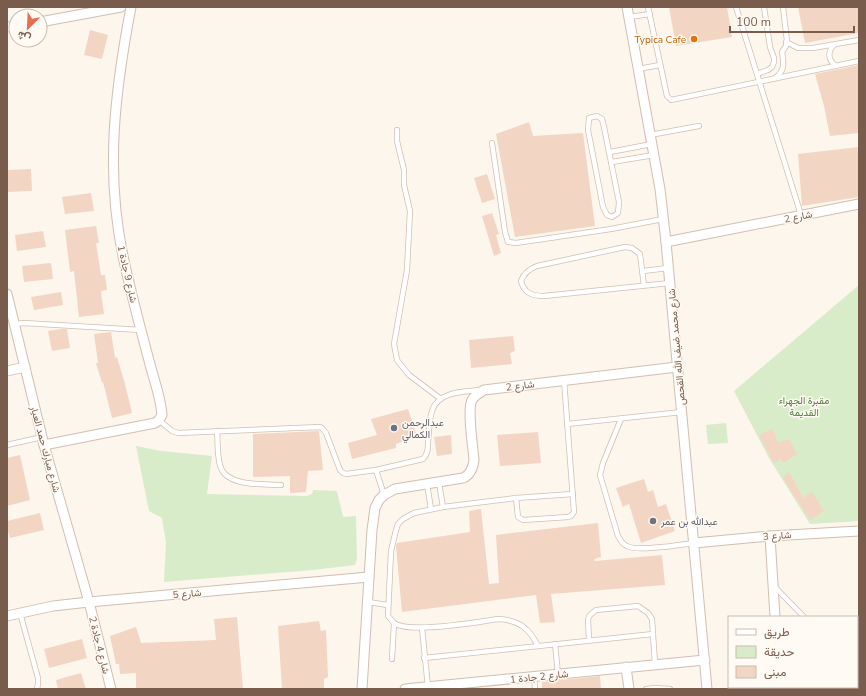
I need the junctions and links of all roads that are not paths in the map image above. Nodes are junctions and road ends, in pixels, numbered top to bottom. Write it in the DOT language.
graph roads {
  1 [pos="121,7"];
  2 [pos="131,7"];
  3 [pos="627,7"];
  4 [pos="648,7"];
  5 [pos="736,7"];
  6 [pos="764,7"];
  7 [pos="783,7"];
  8 [pos="650,14"];
  9 [pos="629,17"];
  10 [pos="48,21"];
  11 [pos="859,40"];
  12 [pos="786,42"];
  13 [pos="834,45"];
  14 [pos="770,47"];
  15 [pos="782,52"];
  16 [pos="859,62"];
  17 [pos="660,65"];
  18 [pos="836,66"];
  19 [pos="638,70"];
  20 [pos="757,74"];
  21 [pos="774,79"];
  22 [pos="759,82"];
  23 [pos="699,126"];
  24 [pos="397,130"];
  25 [pos="651,140"];
  26 [pos="492,143"];
  27 [pos="610,152"];
  28 [pos="654,155"];
  29 [pos="612,162"];
  30 [pos="859,204"];
  31 [pos="801,215"];
  32 [pos="663,219"];
  33 [pos="666,242"];
  34 [pos="668,268"];
  35 [pos="643,271"];
  36 [pos="670,283"];
  37 [pos="644,286"];
  38 [pos="7,294"];
  39 [pos="15,324"];
  40 [pos="141,330"];
  41 [pos="26,367"];
  42 [pos="677,367"];
  43 [pos="7,371"];
  44 [pos="564,380"];
  45 [pos="484,390"];
  46 [pos="441,398"];
  47 [pos="682,412"];
  48 [pos="621,419"];
  49 [pos="159,420"];
  50 [pos="567,424"];
  51 [pos="217,431"];
  52 [pos="43,441"];
  53 [pos="7,445"];
  54 [pos="376,470"];
  55 [pos="439,482"];
  56 [pos="427,484"];
  57 [pos="280,485"];
  58 [pos="573,494"];
  59 [pos="384,495"];
  60 [pos="516,498"];
  61 [pos="443,507"];
  62 [pos="431,509"];
  63 [pos="859,531"];
  64 [pos="770,536"];
  65 [pos="694,542"];
  66 [pos="369,577"];
  67 [pos="773,585"];
  68 [pos="89,602"];
  69 [pos="368,602"];
  70 [pos="388,605"];
  71 [pos="20,613"];
  72 [pos="7,616"];
  73 [pos="775,616"];
  74 [pos="803,616"];
  75 [pos="394,623"];
  76 [pos="422,628"];
  77 [pos="653,634"];
  78 [pos="589,640"];
  79 [pos="555,644"];
  80 [pos="538,646"];
  81 [pos="424,658"];
  82 [pos="392,659"];
  83 [pos="705,660"];
  84 [pos="655,664"];
  85 [pos="626,667"];
  86 [pos="558,674"];
  87 [pos="534,676"];
  88 [pos="428,687"];
  89 [pos="37,689"];
  90 [pos="111,689"];
  91 [pos="362,689"];
  92 [pos="405,689"];
  93 [pos="535,689"];
  94 [pos="629,689"];
  95 [pos="646,689"];
  96 [pos="670,689"];
  97 [pos="707,689"];
  1 -- 10 [label="street"];
  2 -- 40 [label="street, شارع 9 جادة 1"];
  3 -- 9 [label="street, شارع محمد ضيف الله القحص"];
  4 -- 8 [label="lane"];
  5 -- 20 [label="lane"];
  6 -- 14 [label="lane"];
  7 -- 12 [label="lane"];
  8 -- 9 [label="lane"];
  8 -- 17 [label="lane"];
  9 -- 19 [label="street, شارع محمد ضيف الله القحص"];
  11 -- 13 [label="lane"];
  12 -- 13 [label="lane"];
  12 -- 15 [label="lane"];
  13 -- 18 [label="lane"];
  14 -- 15 [label="lane"];
  14 -- 20 [label="lane"];
  15 -- 21 [label="lane"];
  16 -- 18 [label="lane"];
  17 -- 19 [label="lane"];
  17 -- 22 [label="lane"];
  18 -- 21 [label="lane"];
  19 -- 25 [label="street, شارع محمد ضيف الله القحص"];
  20 -- 22 [label="lane"];
  21 -- 22 [label="lane"];
  22 -- 31 [label="lane"];
  23 -- 25 [label="lane"];
  24 -- 46 [label="lane"];
  25 -- 27 [label="lane"];
  25 -- 28 [label="street, شارع محمد ضيف الله القحص"];
  26 -- 32 [label="lane"];
  27 -- 29 [label="lane"];
  27 -- 29 [label="lane"];
  28 -- 29 [label="lane"];
  28 -- 32 [label="street, شارع محمد ضيف الله القحص"];
  30 -- 31 [label="street, شارع 2"];
  31 -- 33 [label="street, شارع 2"];
  32 -- 33 [label="street, شارع محمد ضيف الله القحص"];
  33 -- 34 [label="street, شارع محمد ضيف الله القحص"];
  34 -- 35 [label="lane"];
  34 -- 36 [label="street, شارع محمد ضيف الله القحص"];
  35 -- 37 [label="lane"];
  35 -- 37 [label="lane"];
  36 -- 37 [label="lane"];
  36 -- 42 [label="street, شارع محمد ضيف الله القحص"];
  38 -- 39 [label="street, شارع مبارك حمد العيار"];
  39 -- 40 [label="lane"];
  39 -- 41 [label="street, شارع مبارك حمد العيار"];
  40 -- 49 [label="street, شارع 9 جادة 1"];
  41 -- 43 [label="street"];
  41 -- 52 [label="street, شارع مبارك حمد العيار"];
  42 -- 44 [label="street, شارع 2"];
  42 -- 47 [label="street, شارع محمد ضيف الله القحص"];
  44 -- 45 [label="street, شارع 2"];
  44 -- 50 [label="lane"];
  45 -- 46 [label="lane"];
  45 -- 55 [label="street"];
  46 -- 54 [label="lane"];
  47 -- 48 [label="lane"];
  47 -- 65 [label="street, شارع محمد ضيف الله القحص"];
  48 -- 50 [label="lane"];
  48 -- 65 [label="lane"];
  49 -- 51 [label="lane"];
  49 -- 52 [label="street"];
  50 -- 58 [label="lane"];
  51 -- 54 [label="lane"];
  51 -- 57 [label="lane"];
  52 -- 53 [label="lane"];
  52 -- 68 [label="street, شارع مبارك حمد العيار"];
  54 -- 59 [label="lane"];
  55 -- 56 [label="street"];
  55 -- 61 [label="lane"];
  56 -- 59 [label="street"];
  56 -- 62 [label="lane"];
  58 -- 60 [label="lane"];
  58 -- 60 [label="lane"];
  59 -- 66 [label="street"];
  60 -- 61 [label="lane"];
  61 -- 62 [label="lane"];
  62 -- 70 [label="lane"];
  63 -- 64 [label="street, شارع 3"];
  64 -- 65 [label="street, شارع 3"];
  64 -- 67 [label="street"];
  65 -- 83 [label="street, شارع محمد ضيف الله القحص"];
  66 -- 68 [label="street, شارع 5"];
  66 -- 69 [label="street"];
  67 -- 73 [label="street"];
  67 -- 74 [label="lane"];
  68 -- 71 [label="street, شارع 5"];
  68 -- 90 [label="street, شارع 4 جادة 2"];
  69 -- 70 [label="lane"];
  69 -- 91 [label="street"];
  70 -- 75 [label="lane"];
  71 -- 72 [label="street, شارع 5"];
  71 -- 89 [label="lane"];
  75 -- 76 [label="lane"];
  75 -- 82 [label="lane"];
  76 -- 80 [label="lane"];
  76 -- 81 [label="lane"];
  77 -- 78 [label="lane"];
  77 -- 78 [label="lane"];
  77 -- 84 [label="lane"];
  78 -- 79 [label="lane"];
  79 -- 80 [label="lane"];
  79 -- 86 [label="lane"];
  80 -- 81 [label="lane"];
  81 -- 88 [label="lane"];
  83 -- 84 [label="street, شارع 2 جادة 1"];
  83 -- 97 [label="street, شارع محمد ضيف الله القحص"];
  84 -- 85 [label="street, شارع 2 جادة 1"];
  85 -- 86 [label="street, شارع 2 جادة 1"];
  85 -- 94 [label="street"];
  86 -- 87 [label="street, شارع 2 جادة 1"];
  87 -- 88 [label="street, شارع 2 جادة 1"];
  87 -- 93 [label="lane"];
  88 -- 92 [label="street, شارع 2 جادة 1"];
  95 -- 96 [label="lane"];
}
